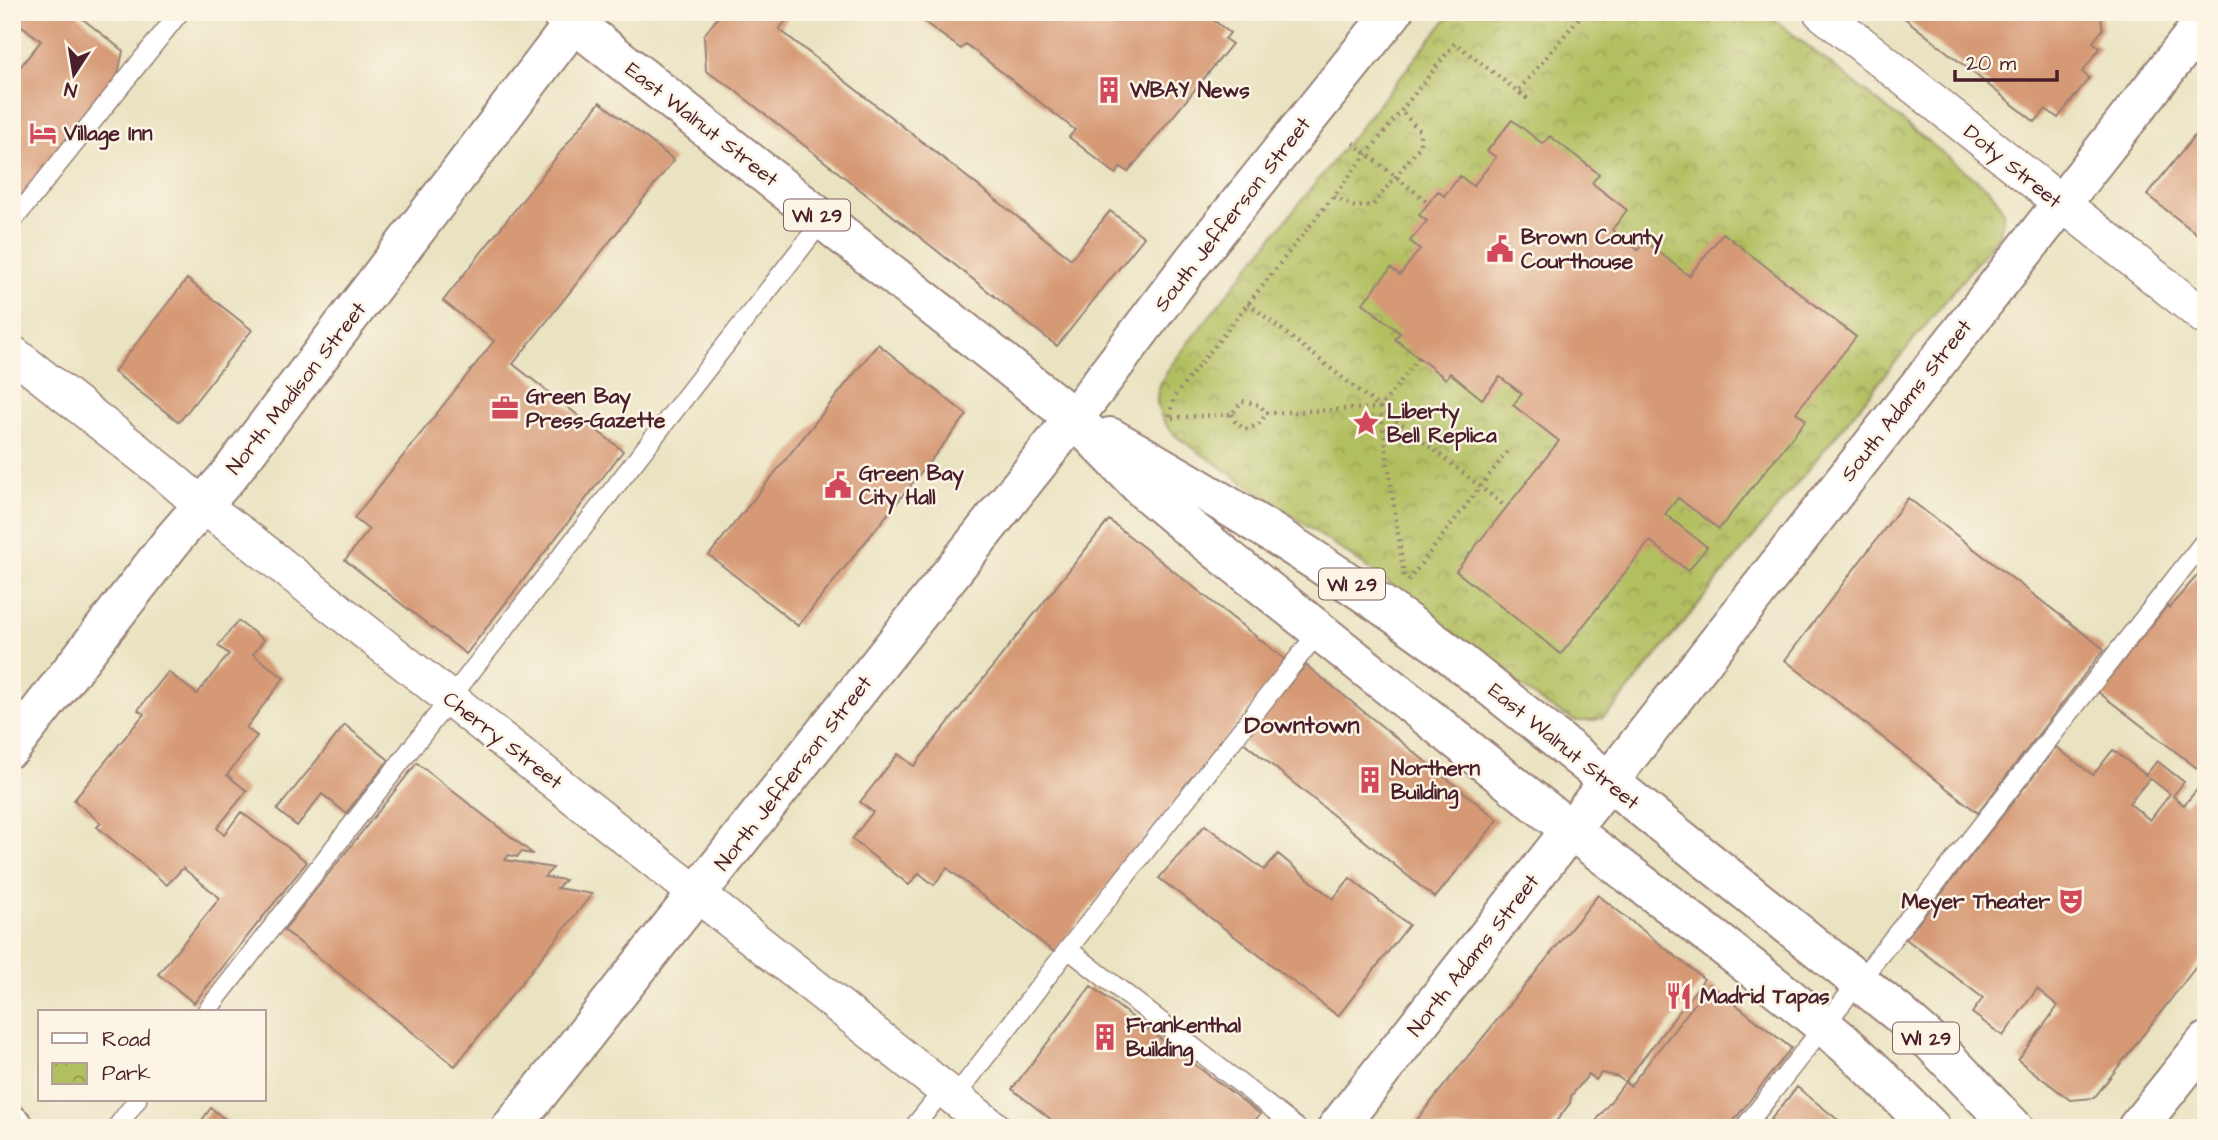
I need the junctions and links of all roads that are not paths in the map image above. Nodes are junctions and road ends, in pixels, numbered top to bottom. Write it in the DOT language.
graph roads {
  1 [pos="180,12"];
  2 [pos="1393,12"];
  3 [pos="1821,12"];
  4 [pos="572,16"];
  5 [pos="2206,19"];
  6 [pos="2060,204"];
  7 [pos="823,220"];
  8 [pos="12,222"];
  9 [pos="2206,318"];
  10 [pos="12,353"];
  11 [pos="1074,418"];
  12 [pos="203,506"];
  13 [pos="2206,539"];
  14 [pos="1320,630"];
  15 [pos="451,699"];
  16 [pos="12,747"];
  17 [pos="1608,782"];
  18 [pos="1571,830"];
  19 [pos="697,893"];
  20 [pos="1068,949"];
  21 [pos="1860,983"];
  22 [pos="208,1010"];
  23 [pos="1824,1028"];
  24 [pos="2206,1042"];
  25 [pos="949,1093"];
  26 [pos="136,1102"];
  27 [pos="116,1128"];
  28 [pos="511,1128"];
  29 [pos="913,1128"];
  30 [pos="993,1128"];
  31 [pos="1297,1128"];
  32 [pos="1337,1128"];
  33 [pos="1744,1128"];
  34 [pos="1931,1128"];
  35 [pos="2014,1128"];
  36 [pos="2137,1128"];
  1 -- 8 [label="lane"];
  2 -- 11 [label="main road, South Jefferson Street"];
  3 -- 6 [label="street, Doty Street"];
  4 -- 7 [label="main road, East Walnut Street / WI 29"];
  4 -- 12 [label="main road, North Madison Street"];
  5 -- 6 [label="main road, South Adams Street"];
  6 -- 9 [label="street, Doty Street"];
  6 -- 17 [label="main road, South Adams Street"];
  7 -- 11 [label="main road, East Walnut Street / WI 29"];
  7 -- 15 [label="lane"];
  10 -- 12 [label="street, Cherry Street"];
  11 -- 14 [label="main road, East Walnut Street / WI 29"];
  11 -- 17 [label="main road, East Walnut Street / WI 29"];
  11 -- 19 [label="main road, North Jefferson Street"];
  12 -- 15 [label="street, Cherry Street"];
  12 -- 16 [label="main road, North Madison Street"];
  13 -- 21 [label="lane"];
  14 -- 18 [label="main road, East Walnut Street / WI 29"];
  14 -- 20 [label="lane"];
  15 -- 19 [label="street, Cherry Street"];
  15 -- 22 [label="lane"];
  17 -- 18 [label="main road, North Adams Street"];
  17 -- 21 [label="main road, East Walnut Street / WI 29"];
  18 -- 23 [label="main road, East Walnut Street / WI 29"];
  18 -- 32 [label="main road, North Adams Street"];
  19 -- 25 [label="street, Cherry Street"];
  19 -- 28 [label="main road, North Jefferson Street"];
  20 -- 25 [label="lane"];
  20 -- 31 [label="lane"];
  21 -- 23 [label="lane"];
  21 -- 35 [label="main road, East Walnut Street / WI 29"];
  23 -- 33 [label="lane"];
  23 -- 34 [label="main road, East Walnut Street / WI 29"];
  24 -- 36 [label="main road"];
  25 -- 29 [label="lane"];
  25 -- 30 [label="street, Cherry Street"];
  26 -- 27 [label="lane"];
}
